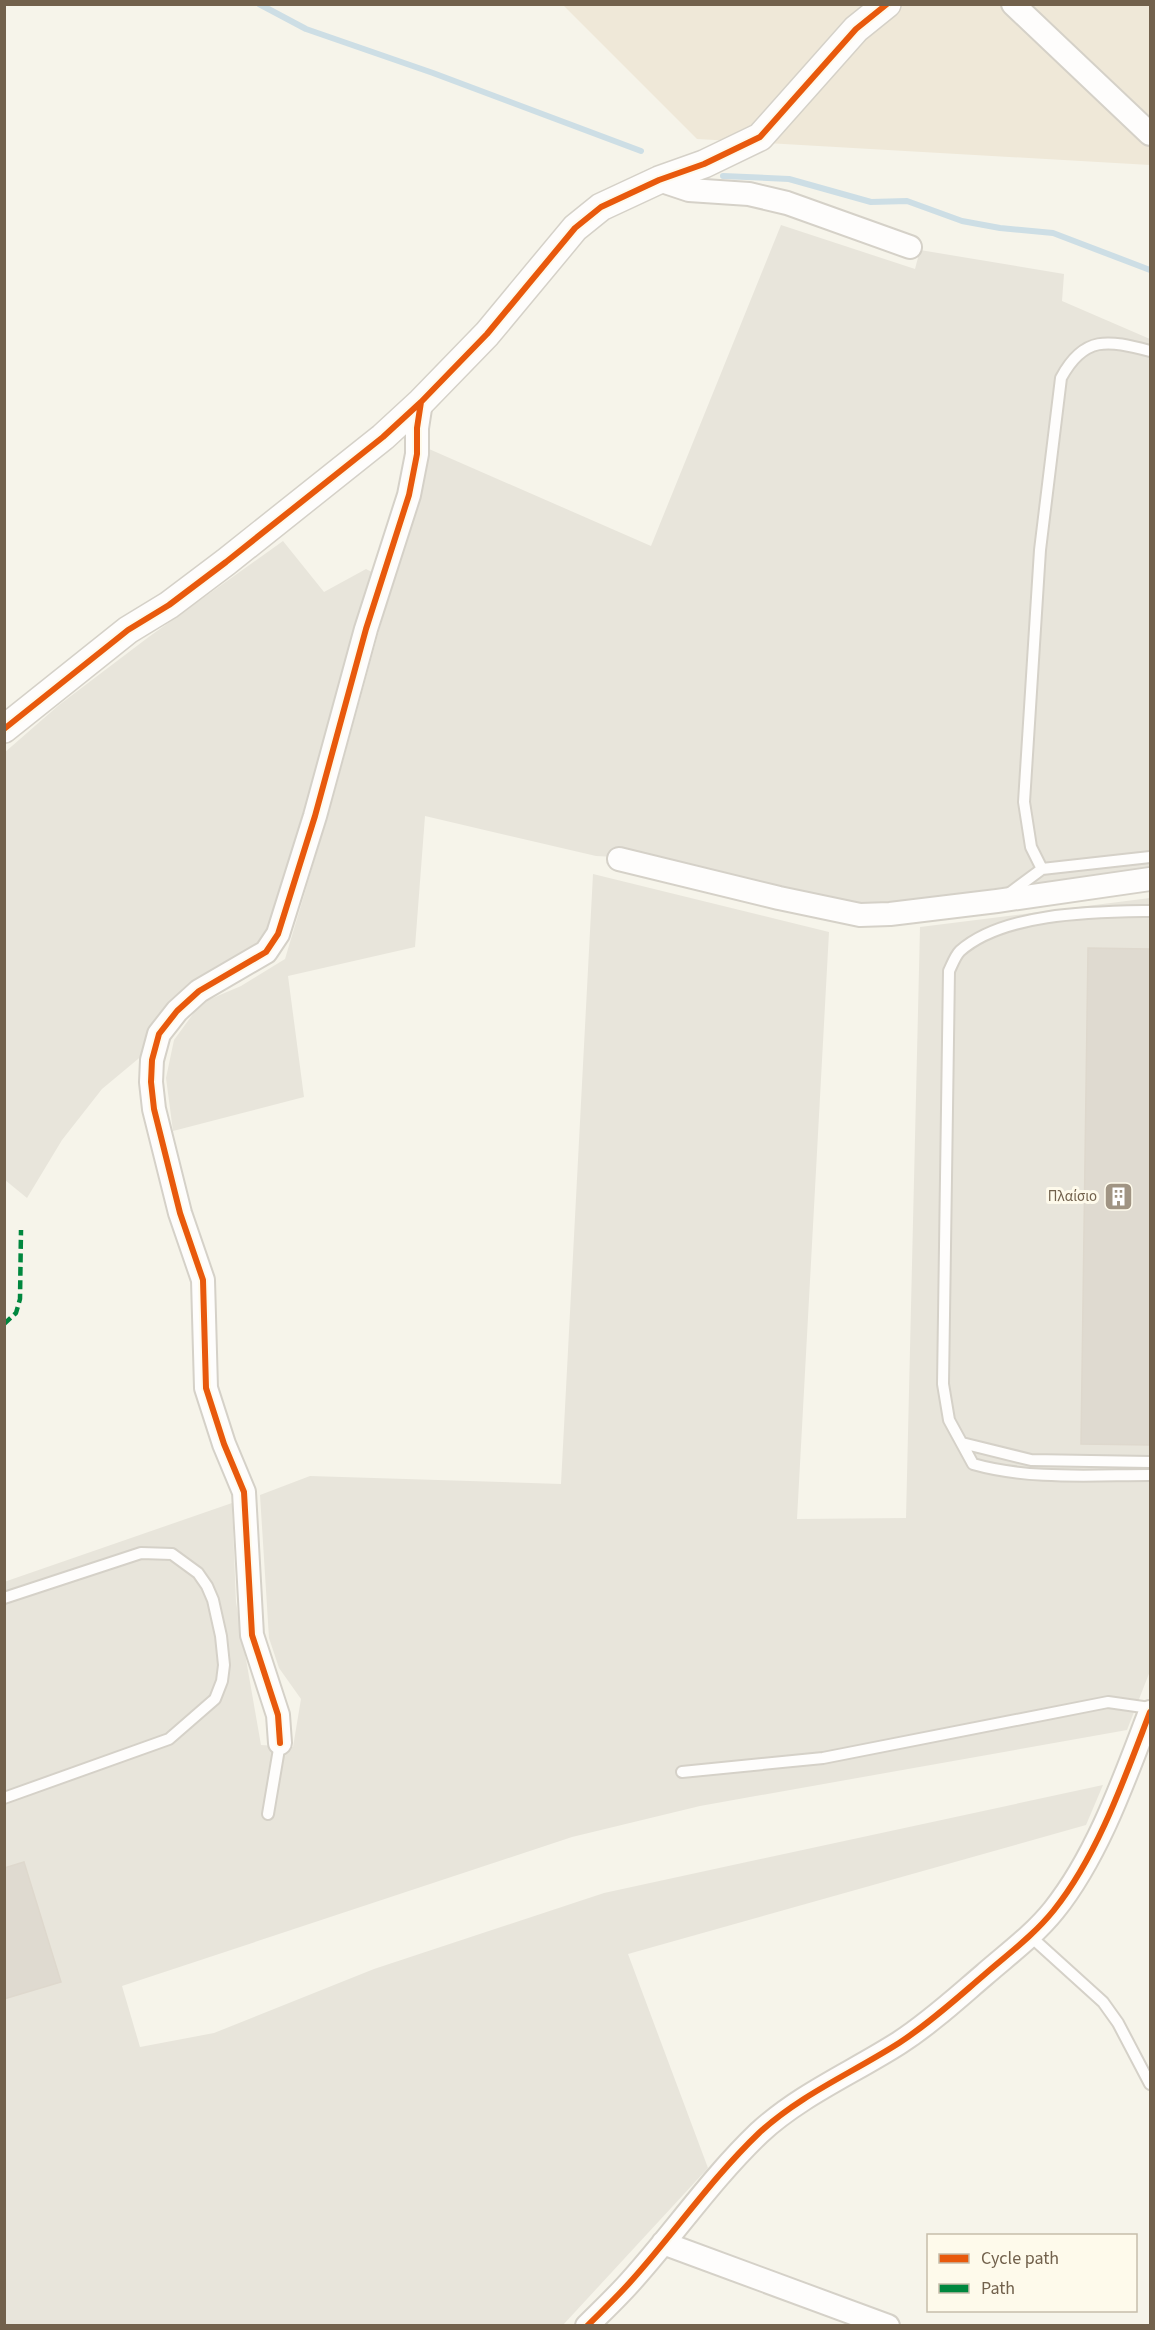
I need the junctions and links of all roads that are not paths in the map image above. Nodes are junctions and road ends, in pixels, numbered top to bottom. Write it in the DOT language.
graph roads {
  1 [pos="887,4"];
  2 [pos="1013,4"];
  3 [pos="1150,134"];
  4 [pos="659,180"];
  5 [pos="910,247"];
  6 [pos="1150,351"];
  7 [pos="421,402"];
  8 [pos="4,729"];
  9 [pos="1150,856"];
  10 [pos="619,859"];
  11 [pos="1042,869"];
  12 [pos="1150,879"];
  13 [pos="998,901"];
  14 [pos="1150,911"];
  15 [pos="962,1443"];
  16 [pos="1150,1462"];
  17 [pos="1150,1475"];
  18 [pos="4,1598"];
  19 [pos="1150,1710"];
  20 [pos="280,1743"];
  21 [pos="682,1772"];
  22 [pos="4,1798"];
  23 [pos="268,1814"];
  24 [pos="1029,1935"];
  25 [pos="1150,2084"];
  26 [pos="663,2243"];
  27 [pos="587,2325"];
  28 [pos="888,2325"];
  1 -- 4 [label="street"];
  2 -- 3 [label="street"];
  4 -- 5 [label="street"];
  4 -- 7 [label="street"];
  6 -- 11 [label="lane"];
  7 -- 8 [label="street"];
  7 -- 20 [label="street"];
  9 -- 11 [label="lane"];
  10 -- 13 [label="street"];
  11 -- 13 [label="lane"];
  12 -- 13 [label="street"];
  14 -- 15 [label="lane"];
  15 -- 16 [label="lane"];
  15 -- 17 [label="lane"];
  18 -- 22 [label="lane"];
  19 -- 21 [label="lane"];
  19 -- 24 [label="street"];
  20 -- 23 [label="lane"];
  24 -- 25 [label="lane"];
  24 -- 26 [label="street"];
  26 -- 27 [label="street"];
  26 -- 28 [label="street"];
}
